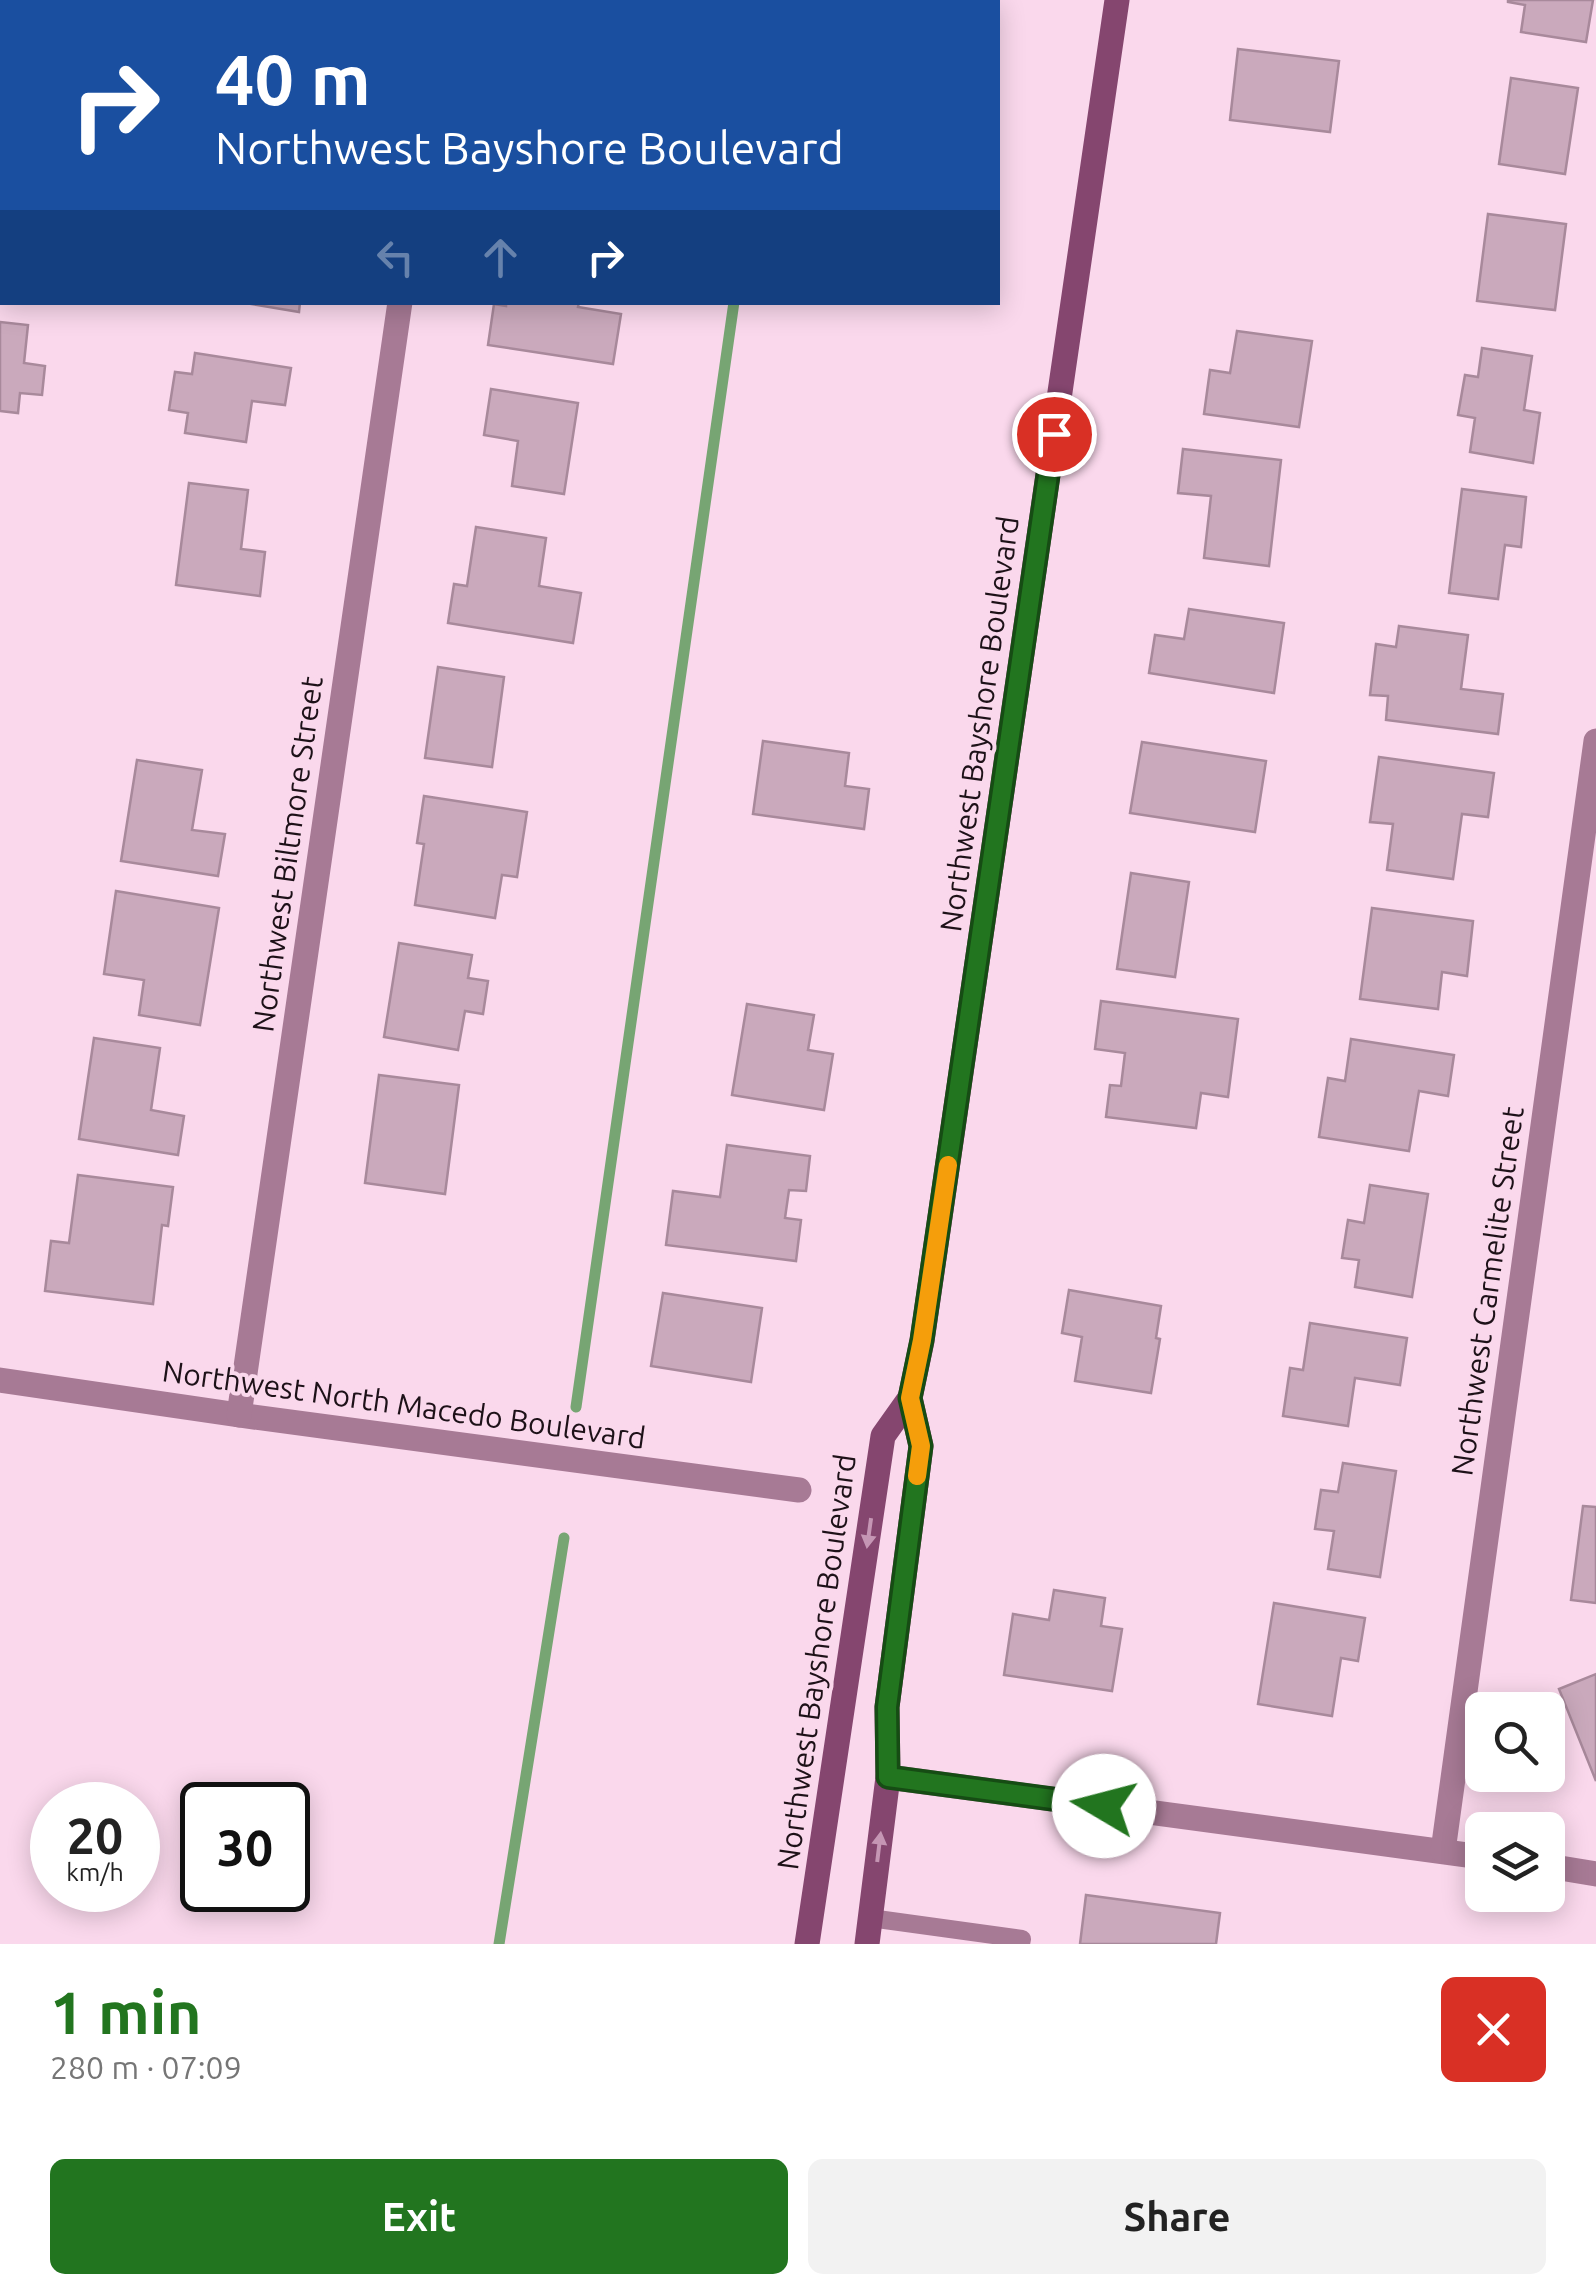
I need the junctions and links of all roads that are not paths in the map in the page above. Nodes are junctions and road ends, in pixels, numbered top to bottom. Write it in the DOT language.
graph roads {
  1 [pos="1117,0"];
  2 [pos="400,305"];
  3 [pos="1596,741"];
  4 [pos="0,1380"];
  5 [pos="910,1398"];
  6 [pos="238,1415"];
  7 [pos="799,1490"];
  8 [pos="888,1777"];
  9 [pos="1443,1850"];
  10 [pos="1465,1853"];
  11 [pos="1565,1869"];
  12 [pos="1596,1874"];
  13 [pos="870,1918"];
  14 [pos="807,1944"];
  15 [pos="867,1944"];
  16 [pos="1021,1944"];
  1 -- 5 [label="main road, Northwest Bayshore Boulevard"];
  2 -- 6 [label="street, Northwest Biltmore Street"];
  3 -- 9 [label="street, Northwest Carmelite Street"];
  4 -- 6 [label="street, Northwest North Macedo Boulevard"];
  5 -- 8 [label="main road, Northwest Bayshore Boulevard"];
  5 -- 14 [label="main road, Northwest Bayshore Boulevard, one-way"];
  6 -- 7 [label="street, Northwest North Macedo Boulevard"];
  8 -- 9 [label="street"];
  13 -- 8 [label="main road, Northwest Bayshore Boulevard, one-way"];
  9 -- 10 [label="street"];
  11 -- 12 [label="street"];
  13 -- 15 [label="main road, Northwest Bayshore Boulevard"];
  13 -- 16 [label="lane"];
}
